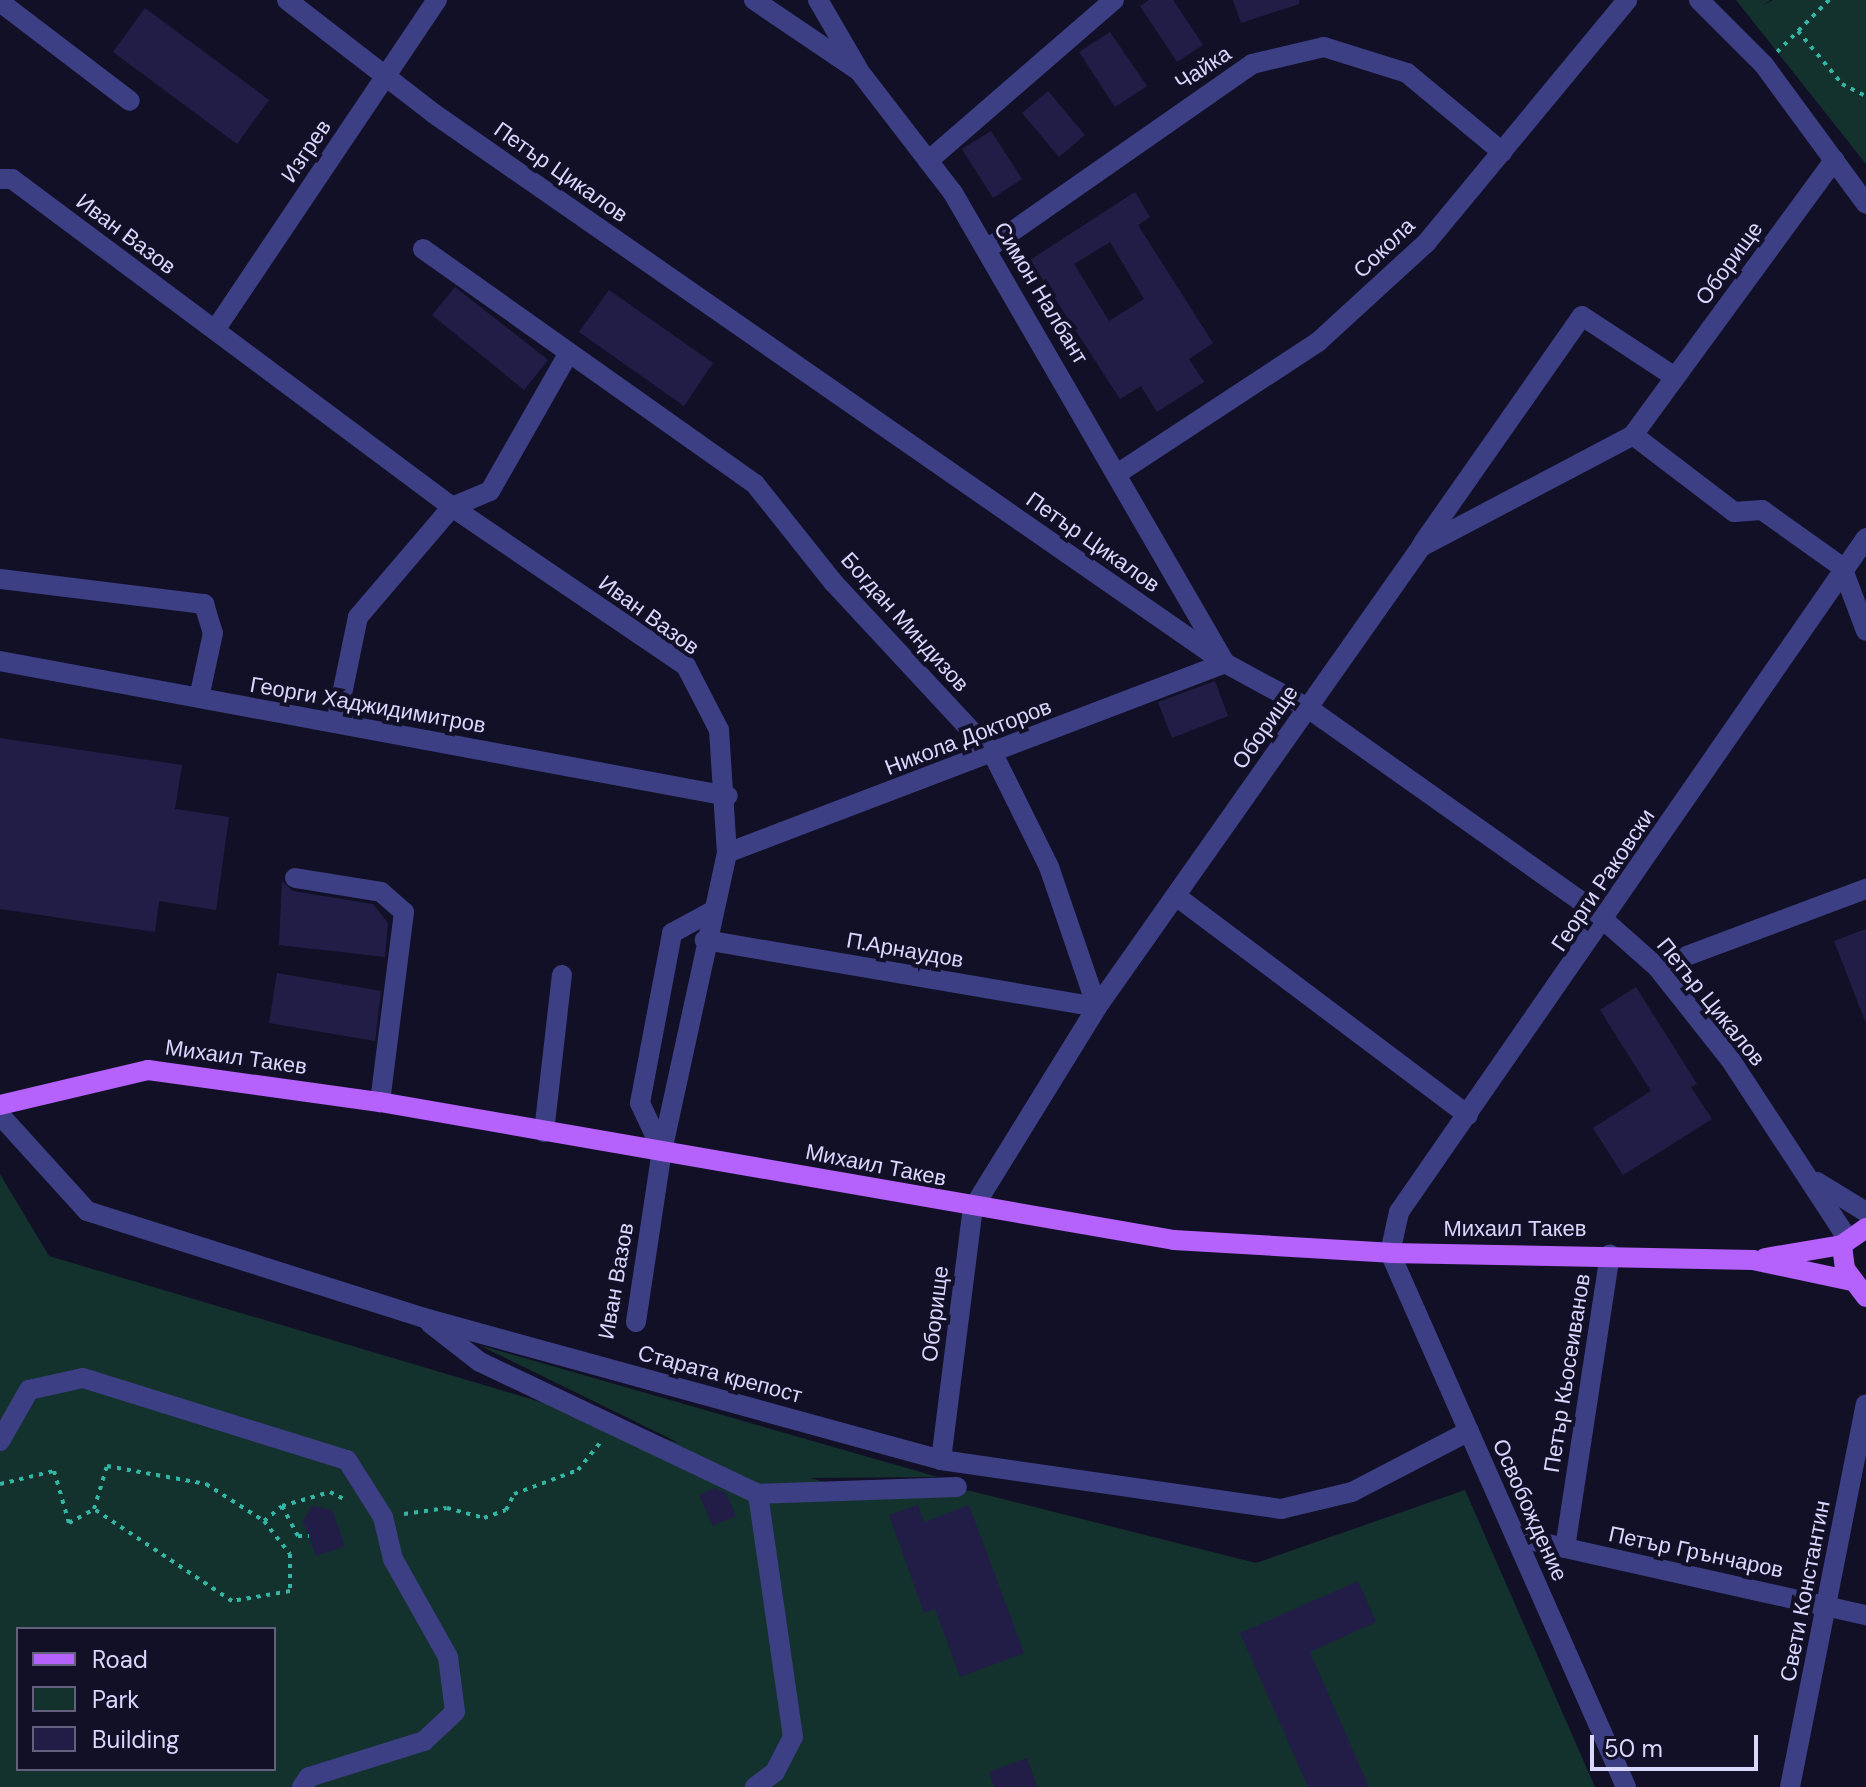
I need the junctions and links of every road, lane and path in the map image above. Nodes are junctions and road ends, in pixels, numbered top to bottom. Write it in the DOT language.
graph roads {
  1 [pos="287,0"];
  2 [pos="437,0"];
  3 [pos="754,0"];
  4 [pos="818,0"];
  5 [pos="1114,0"];
  6 [pos="1627,0"];
  7 [pos="1699,0"];
  8 [pos="1829,0"];
  9 [pos="0,2"];
  10 [pos="1798,31"];
  11 [pos="1764,65"];
  12 [pos="859,71"];
  13 [pos="386,75"];
  14 [pos="1866,96"];
  15 [pos="130,101"];
  16 [pos="1502,152"];
  17 [pos="1834,160"];
  18 [pos="928,161"];
  19 [pos="0,179"];
  20 [pos="1866,204"];
  21 [pos="423,249"];
  22 [pos="987,249"];
  23 [pos="215,330"];
  24 [pos="567,356"];
  25 [pos="1675,377"];
  26 [pos="1633,435"];
  27 [pos="1120,472"];
  28 [pos="452,507"];
  29 [pos="1866,538"];
  30 [pos="1421,547"];
  31 [pos="1842,567"];
  32 [pos="0,579"];
  33 [pos="1866,631"];
  34 [pos="0,661"];
  35 [pos="1225,663"];
  36 [pos="199,698"];
  37 [pos="1308,708"];
  38 [pos="336,723"];
  39 [pos="993,754"];
  40 [pos="728,796"];
  41 [pos="727,853"];
  42 [pos="295,878"];
  43 [pos="1866,889"];
  44 [pos="1176,896"];
  45 [pos="709,913"];
  46 [pos="1605,921"];
  47 [pos="705,940"];
  48 [pos="1657,967"];
  49 [pos="562,975"];
  50 [pos="1097,1007"];
  51 [pos="380,1102"];
  52 [pos="0,1105"];
  53 [pos="0,1115"];
  54 [pos="1468,1115"];
  55 [pos="544,1132"];
  56 [pos="662,1150"];
  57 [pos="1814,1180"];
  58 [pos="973,1208"];
  59 [pos="1866,1212"];
  60 [pos="1866,1228"];
  61 [pos="1844,1241"];
  62 [pos="1390,1253"];
  63 [pos="1610,1254"];
  64 [pos="1753,1260"];
  65 [pos="1859,1289"];
  66 [pos="424,1318"];
  67 [pos="636,1322"];
  68 [pos="1866,1404"];
  69 [pos="1469,1431"];
  70 [pos="614,1437"];
  71 [pos="0,1441"];
  72 [pos="941,1460"];
  73 [pos="0,1484"];
  74 [pos="957,1487"];
  75 [pos="758,1494"];
  76 [pos="282,1506"];
  77 [pos="94,1509"];
  78 [pos="383,1517"];
  79 [pos="264,1521"];
  80 [pos="309,1536"];
  81 [pos="1516,1537"];
  82 [pos="1565,1548"];
  83 [pos="1827,1605"];
  84 [pos="1866,1615"];
  85 [pos="302,1787"];
  86 [pos="755,1787"];
  87 [pos="1626,1787"];
  88 [pos="1790,1787"];
  1 -- 13 [label="street, Петър Цикалов"];
  2 -- 13 [label="street, Изгрев"];
  3 -- 12 [label="street, Симон Налбант"];
  4 -- 12 [label="street"];
  5 -- 18 [label="street"];
  6 -- 16 [label="street, Сокола"];
  7 -- 11 [label="street"];
  8 -- 10 [label="path"];
  9 -- 15 [label="street"];
  10 -- 11 [label="path"];
  10 -- 14 [label="path"];
  11 -- 17 [label="street"];
  12 -- 18 [label="street, Симон Налбант"];
  13 -- 23 [label="street, Изгрев"];
  13 -- 35 [label="street, Петър Цикалов"];
  16 -- 22 [label="street, Чайка"];
  16 -- 27 [label="street, Сокола"];
  17 -- 20 [label="street"];
  17 -- 25 [label="street, Оборище"];
  18 -- 22 [label="street, Симон Налбант"];
  19 -- 23 [label="street, Иван Вазов"];
  21 -- 24 [label="street, Богдан Миндизов"];
  22 -- 27 [label="street, Симон Налбант"];
  23 -- 28 [label="street, Иван Вазов"];
  24 -- 28 [label="street"];
  24 -- 39 [label="street, Богдан Миндизов"];
  25 -- 26 [label="street, Оборище"];
  25 -- 30 [label="street"];
  26 -- 30 [label="street, Оборище"];
  26 -- 31 [label="street"];
  27 -- 35 [label="street, Симон Налбант"];
  28 -- 38 [label="street"];
  28 -- 40 [label="street, Иван Вазов"];
  29 -- 31 [label="street, Георги Раковски"];
  30 -- 37 [label="street, Оборище"];
  31 -- 33 [label="street"];
  31 -- 46 [label="street, Георги Раковски"];
  32 -- 36 [label="street"];
  34 -- 36 [label="street, Георги Хаджидимитров"];
  35 -- 37 [label="street, Петър Цикалов"];
  35 -- 39 [label="street, Никола Докторов"];
  36 -- 38 [label="street, Георги Хаджидимитров"];
  37 -- 44 [label="street, Оборище"];
  37 -- 46 [label="street, Петър Цикалов"];
  38 -- 40 [label="street, Георги Хаджидимитров"];
  39 -- 41 [label="street, Никола Докторов"];
  39 -- 50 [label="street, Богдан Миндизов"];
  40 -- 41 [label="street, Иван Вазов"];
  41 -- 45 [label="street, Иван Вазов"];
  42 -- 51 [label="street"];
  43 -- 48 [label="street"];
  44 -- 50 [label="street, Оборище"];
  44 -- 54 [label="street"];
  45 -- 47 [label="street, Иван Вазов"];
  45 -- 56 [label="street"];
  46 -- 48 [label="street, Петър Цикалов"];
  46 -- 54 [label="street, Георги Раковски"];
  47 -- 50 [label="street, П.Арнаудов"];
  47 -- 56 [label="street, Иван Вазов"];
  48 -- 57 [label="street, Петър Цикалов"];
  49 -- 55 [label="street"];
  50 -- 58 [label="street, Оборище"];
  51 -- 52 [label="main road, Михаил Такев"];
  51 -- 55 [label="main road, Михаил Такев"];
  53 -- 66 [label="street, Старата крепост"];
  54 -- 62 [label="street, Георги Раковски"];
  55 -- 56 [label="main road, Михаил Такев"];
  56 -- 58 [label="main road, Михаил Такев"];
  56 -- 67 [label="street, Иван Вазов"];
  57 -- 59 [label="street, Петър Цикалов"];
  57 -- 61 [label="street, Петър Цикалов"];
  58 -- 62 [label="main road, Михаил Такев"];
  58 -- 72 [label="street, Оборище"];
  60 -- 61 [label="main road, Михаил Такев"];
  61 -- 64 [label="main road, Михаил Такев"];
  61 -- 65 [label="main road"];
  62 -- 63 [label="main road, Михаил Такев"];
  62 -- 69 [label="street, Освобождение"];
  63 -- 64 [label="main road, Михаил Такев"];
  63 -- 82 [label="street, Петър Кьосеиванов"];
  64 -- 65 [label="main road, Михаил Такев"];
  66 -- 72 [label="street, Старата крепост"];
  66 -- 75 [label="street"];
  68 -- 83 [label="street, Свети Константин"];
  69 -- 72 [label="street, Старата крепост"];
  69 -- 81 [label="street, Освобождение"];
  70 -- 78 [label="path"];
  71 -- 78 [label="street"];
  73 -- 77 [label="path"];
  74 -- 75 [label="street"];
  75 -- 86 [label="street"];
  76 -- 78 [label="path"];
  76 -- 79 [label="path"];
  76 -- 80 [label="path"];
  77 -- 79 [label="path"];
  77 -- 79 [label="path"];
  78 -- 85 [label="street"];
  81 -- 82 [label="street, Петър Грънчаров"];
  81 -- 87 [label="street, Освобождение"];
  82 -- 83 [label="street, Петър Грънчаров"];
  83 -- 84 [label="street, Петър Грънчаров"];
  83 -- 88 [label="street, Свети Константин"];
}
